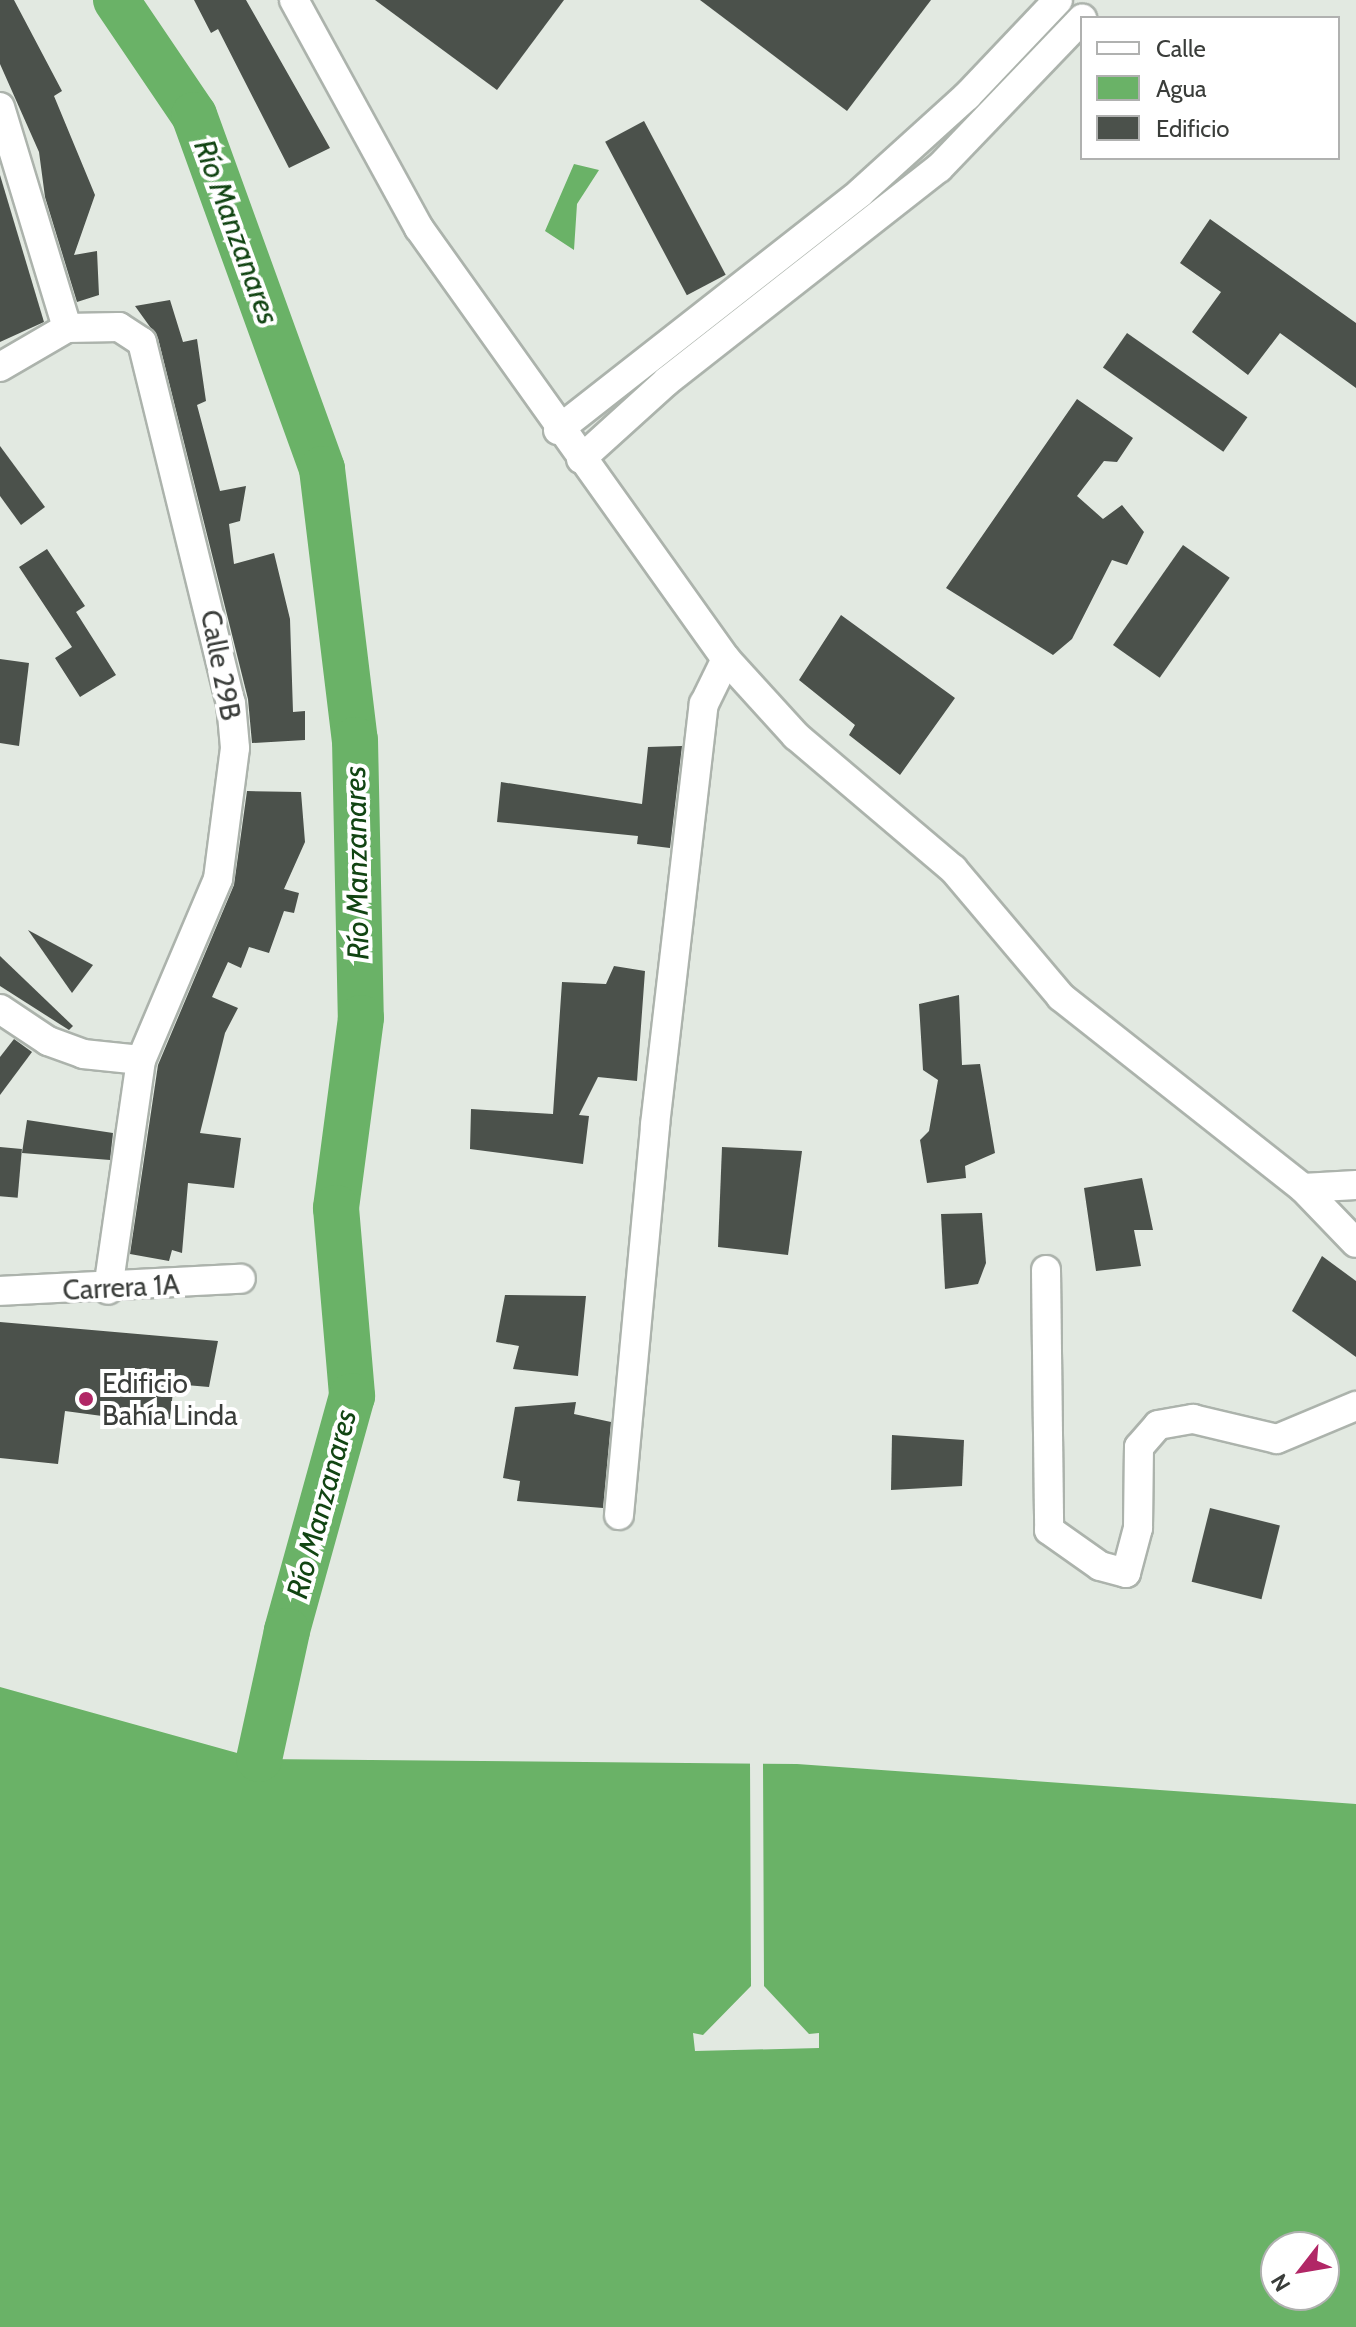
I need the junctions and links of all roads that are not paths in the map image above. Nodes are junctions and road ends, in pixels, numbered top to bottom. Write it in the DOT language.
graph roads {
  1 [pos="294,0"];
  2 [pos="1058,0"];
  3 [pos="1099,0"];
  4 [pos="1085,16"];
  5 [pos="1080,21"];
  6 [pos="0,107"];
  7 [pos="67,328"];
  8 [pos="0,367"];
  9 [pos="558,430"];
  10 [pos="581,459"];
  11 [pos="726,659"];
  12 [pos="0,1009"];
  13 [pos="141,1060"];
  14 [pos="1356,1185"];
  15 [pos="1303,1188"];
  16 [pos="1356,1243"];
  17 [pos="1046,1270"];
  18 [pos="241,1279"];
  19 [pos="108,1290"];
  20 [pos="0,1291"];
  21 [pos="1356,1406"];
  22 [pos="619,1515"];
  1 -- 9 [label="street"];
  2 -- 9 [label="street"];
  3 -- 4 [label="street"];
  5 -- 10 [label="street"];
  6 -- 7 [label="street"];
  7 -- 8 [label="street"];
  7 -- 13 [label="street, Calle 29B"];
  9 -- 10 [label="street"];
  10 -- 11 [label="street"];
  11 -- 15 [label="street"];
  11 -- 22 [label="street"];
  12 -- 13 [label="street"];
  13 -- 19 [label="street, Calle 29B"];
  14 -- 15 [label="street"];
  15 -- 16 [label="street"];
  17 -- 21 [label="street"];
  18 -- 19 [label="street, Carrera 1A"];
  19 -- 20 [label="street, Carrera 1A"];
}
